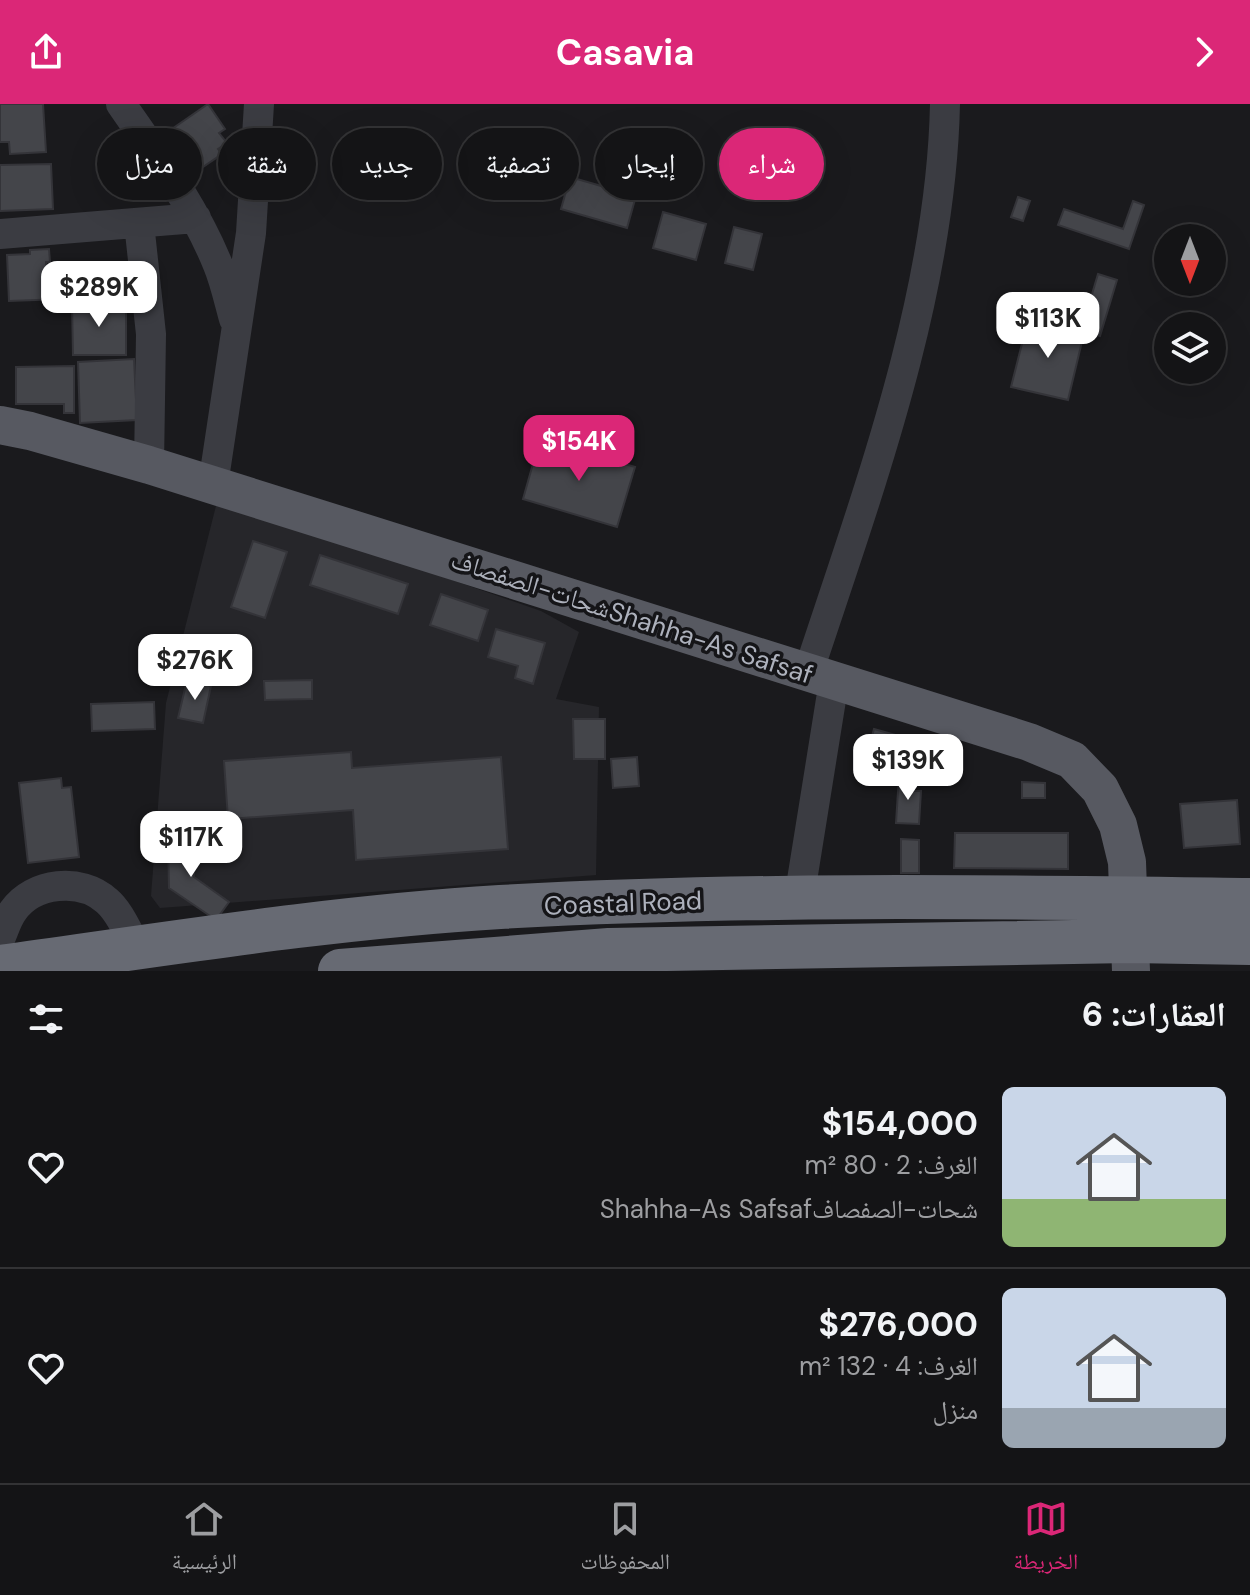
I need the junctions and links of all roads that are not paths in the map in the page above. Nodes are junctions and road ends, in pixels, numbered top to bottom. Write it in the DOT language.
graph roads {
  1 [pos="121,104"];
  2 [pos="259,104"];
  3 [pos="945,104"];
  4 [pos="196,218"];
  5 [pos="139,223"];
  6 [pos="0,234"];
  7 [pos="237,328"];
  8 [pos="0,425"];
  9 [pos="149,465"];
  10 [pos="213,485"];
  11 [pos="821,677"];
  12 [pos="799,899"];
  13 [pos="1250,900"];
  14 [pos="1130,937"];
  15 [pos="0,939"];
  16 [pos="1250,943"];
  17 [pos="137,948"];
  18 [pos="0,967"];
  19 [pos="340,971"];
  1 -- 4 [label="street"];
  2 -- 7 [label="street"];
  3 -- 11 [label="street"];
  4 -- 5 [label="street"];
  4 -- 7 [label="street"];
  5 -- 6 [label="street"];
  5 -- 9 [label="street"];
  7 -- 10 [label="street"];
  8 -- 9 [label="main road, شحات-الصفصافShahha-As Safsaf"];
  9 -- 10 [label="main road, شحات-الصفصافShahha-As Safsaf"];
  10 -- 11 [label="main road, شحات-الصفصافShahha-As Safsaf"];
  11 -- 12 [label="street"];
  11 -- 14 [label="main road, شحات-الصفصافShahha-As Safsaf"];
  12 -- 14 [label="highway, Coastal Road"];
  12 -- 17 [label="highway, Coastal Road"];
  13 -- 14 [label="highway, Coastal Road"];
  14 -- 16 [label="highway, Coastal Road"];
  14 -- 19 [label="highway, Coastal Road"];
  15 -- 17 [label="street"];
  17 -- 18 [label="highway, Coastal Road"];
}
